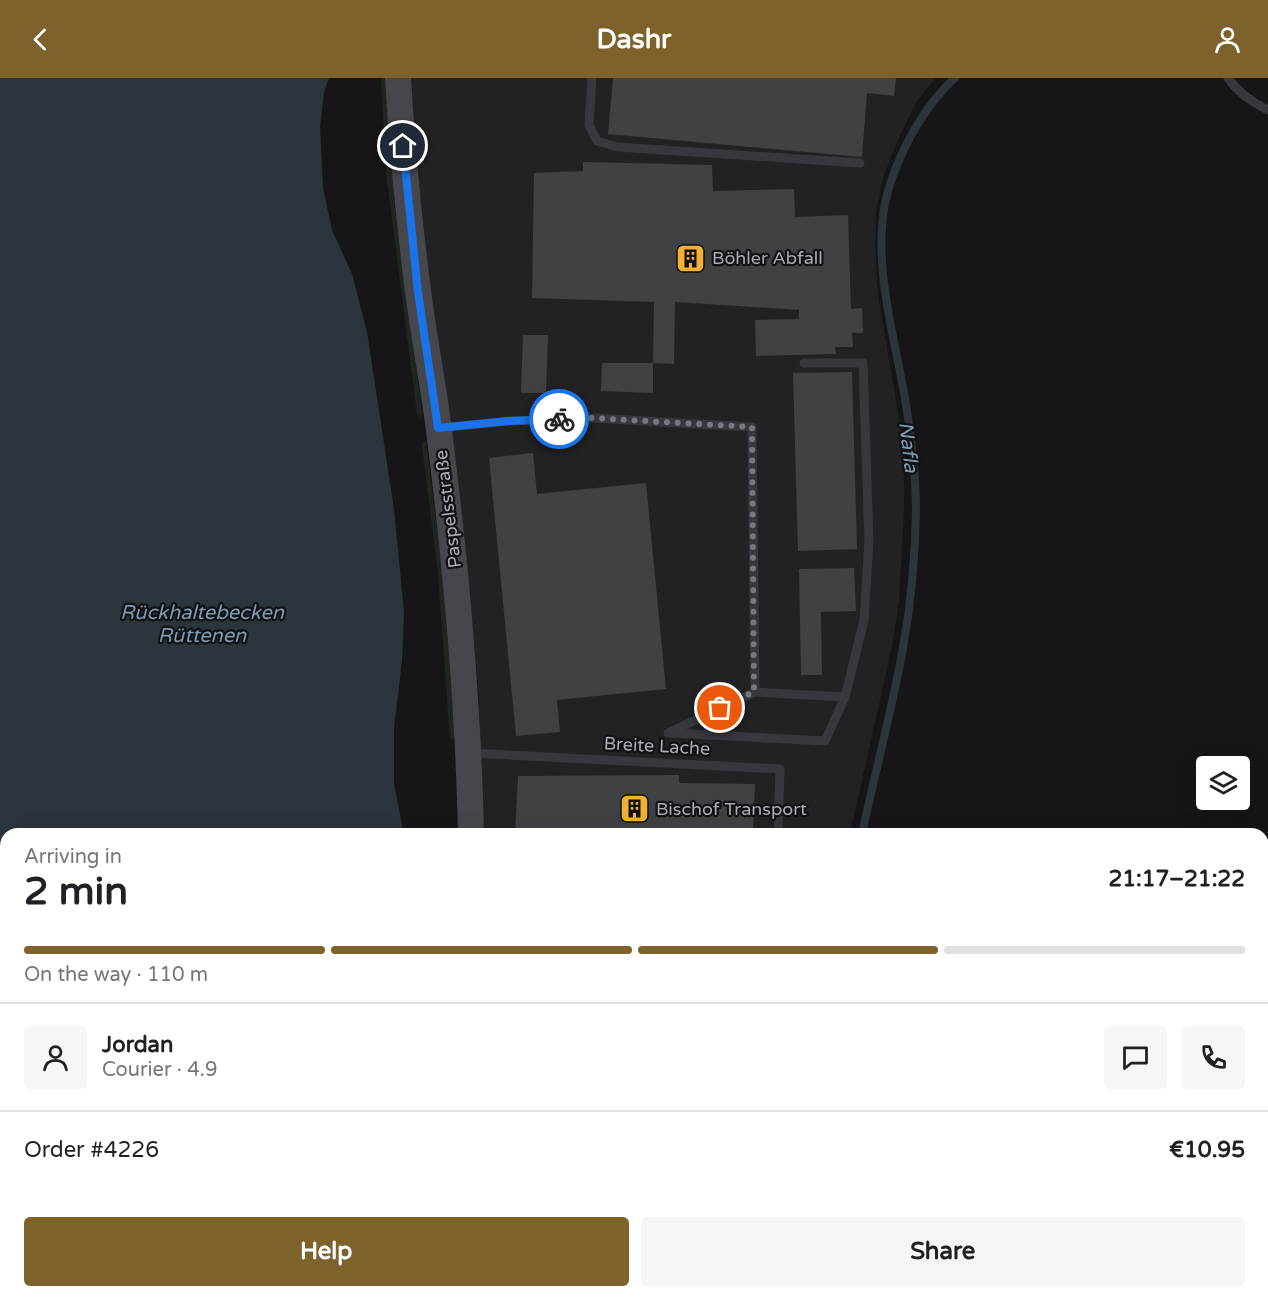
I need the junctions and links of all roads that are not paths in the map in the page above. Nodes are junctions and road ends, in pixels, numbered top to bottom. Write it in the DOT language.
graph roads {
  1 [pos="398,78"];
  2 [pos="592,78"];
  3 [pos="1228,78"];
  4 [pos="1268,110"];
  5 [pos="860,163"];
  6 [pos="804,363"];
  7 [pos="438,428"];
  8 [pos="754,692"];
  9 [pos="845,697"];
  10 [pos="469,752"];
  11 [pos="471,828"];
  12 [pos="778,828"];
  1 -- 7 [label="main road, Paspelsstraße"];
  2 -- 5 [label="lane"];
  3 -- 4 [label="lane"];
  6 -- 9 [label="lane"];
  7 -- 8 [label="lane"];
  7 -- 10 [label="main road, Paspelsstraße"];
  8 -- 9 [label="lane"];
  8 -- 9 [label="lane"];
  10 -- 11 [label="main road, Paspelsstraße"];
  10 -- 12 [label="lane, Breite Lache"];
}
